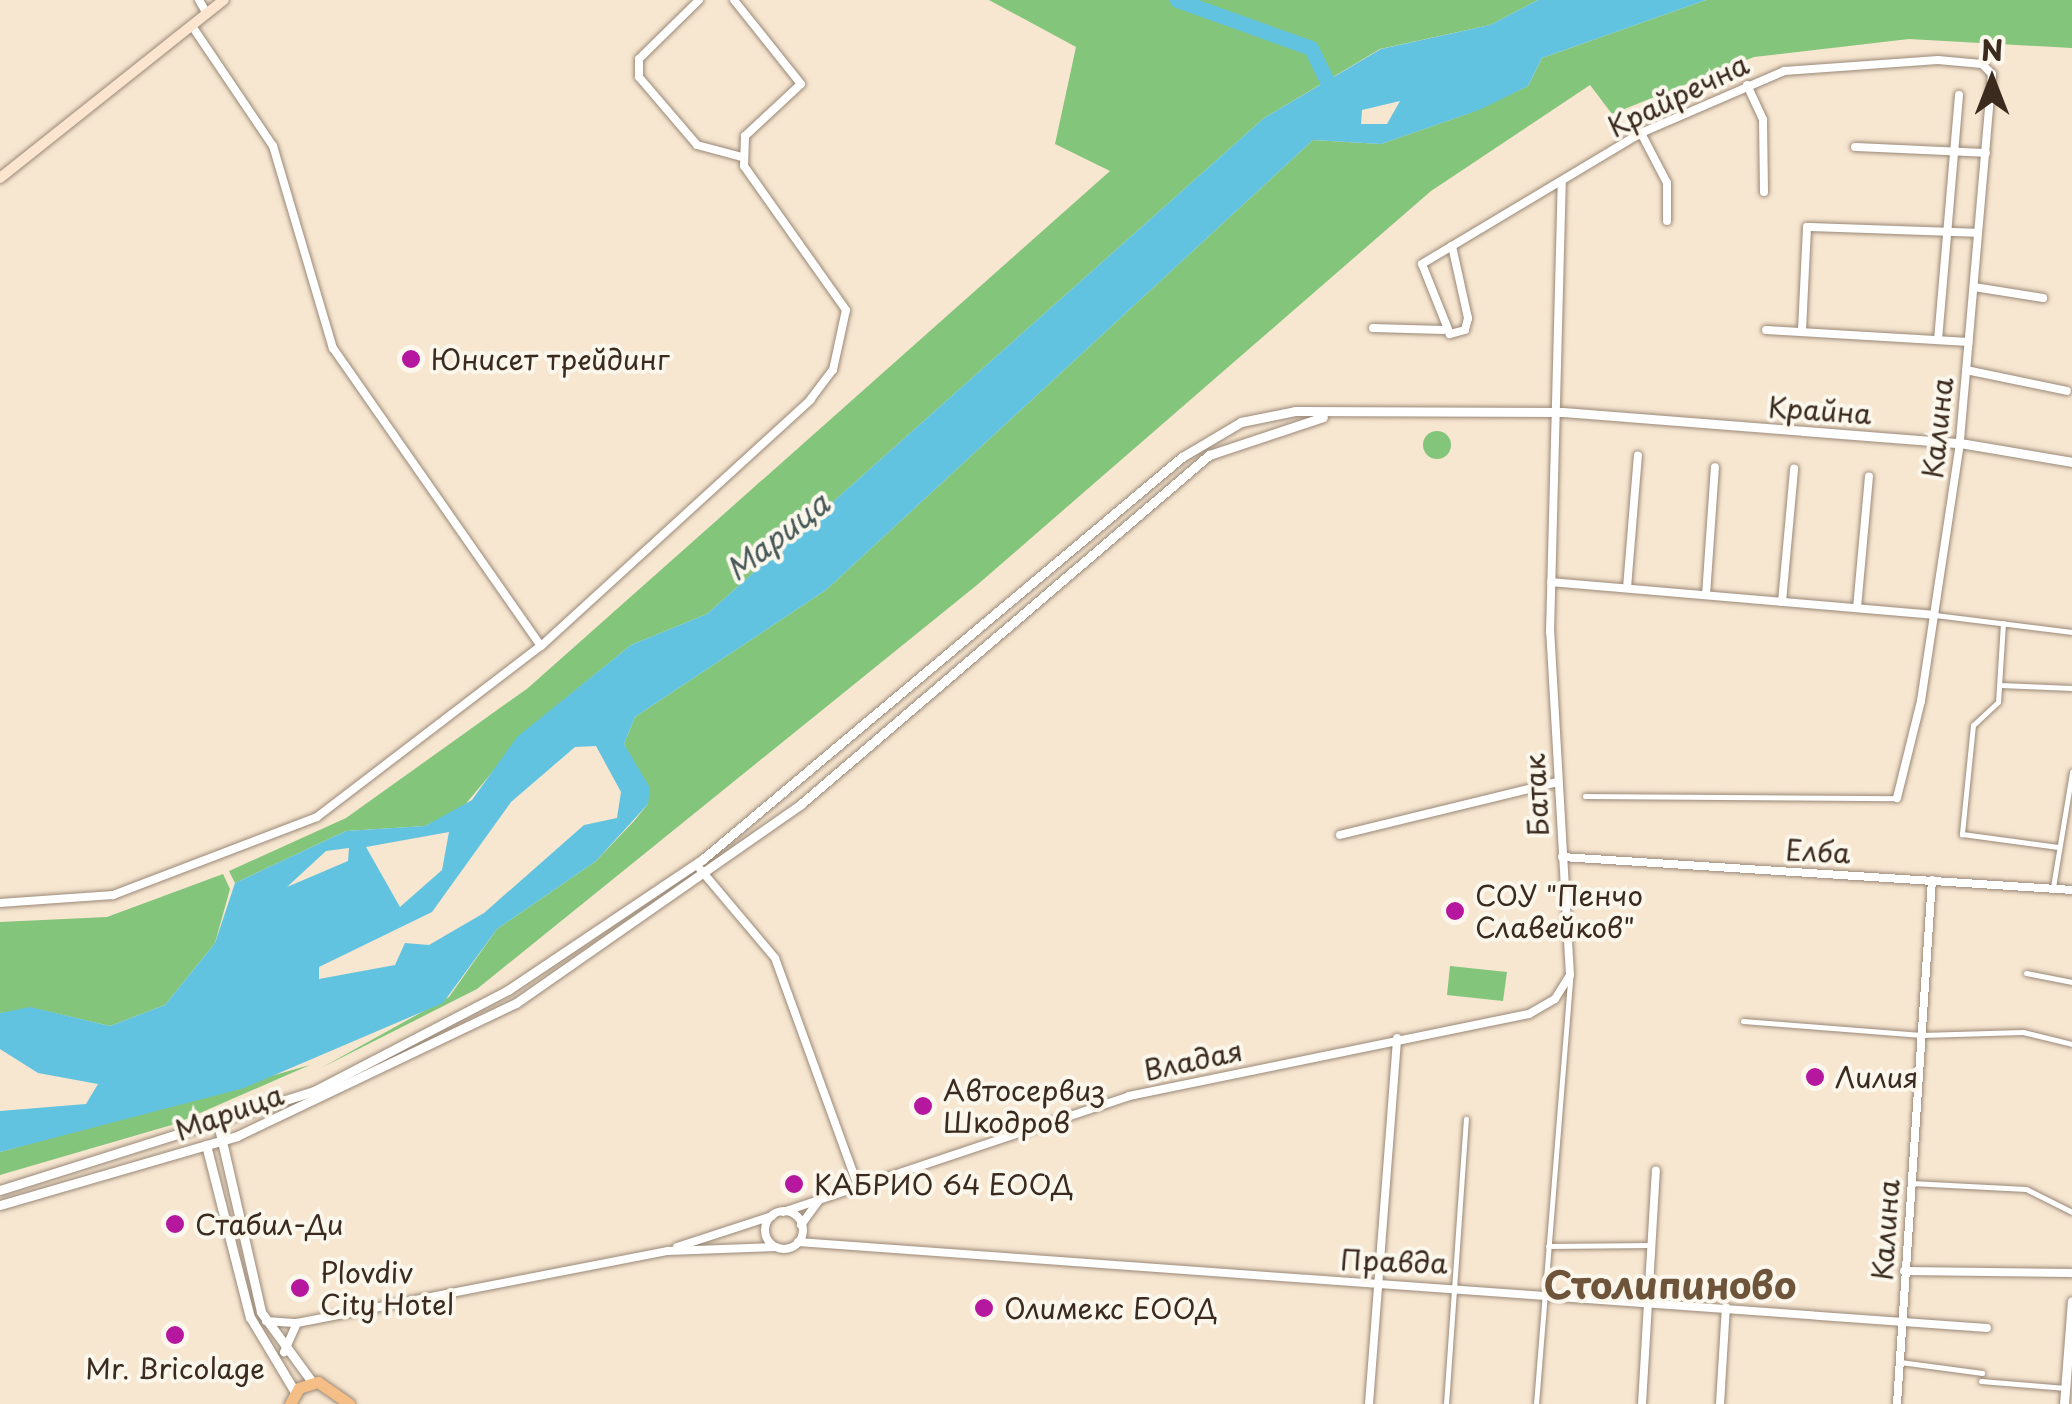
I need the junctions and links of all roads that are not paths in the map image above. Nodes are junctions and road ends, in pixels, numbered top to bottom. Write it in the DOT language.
graph roads {
  1 [pos="199,0"];
  2 [pos="224,0"];
  3 [pos="699,0"];
  4 [pos="734,0"];
  5 [pos="207,14"];
  6 [pos="192,26"];
  7 [pos="1982,64"];
  8 [pos="1748,85"];
  9 [pos="1958,95"];
  10 [pos="1641,133"];
  11 [pos="1855,147"];
  12 [pos="1954,151"];
  13 [pos="1986,153"];
  14 [pos="742,157"];
  15 [pos="0,178"];
  16 [pos="1562,182"];
  17 [pos="1764,192"];
  18 [pos="1667,221"];
  19 [pos="1947,232"];
  20 [pos="1978,233"];
  21 [pos="1452,246"];
  22 [pos="1974,287"];
  23 [pos="2043,298"];
  24 [pos="1373,328"];
  25 [pos="1443,330"];
  26 [pos="1766,330"];
  27 [pos="1802,330"];
  28 [pos="1938,340"];
  29 [pos="1969,342"];
  30 [pos="1966,370"];
  31 [pos="2067,391"];
  32 [pos="1563,412"];
  33 [pos="1335,414"];
  34 [pos="1960,443"];
  35 [pos="1638,455"];
  36 [pos="2072,462"];
  37 [pos="1716,467"];
  38 [pos="1794,468"];
  39 [pos="1868,478"];
  40 [pos="1551,582"];
  41 [pos="1627,588"];
  42 [pos="1706,595"];
  43 [pos="1782,602"];
  44 [pos="1857,608"];
  45 [pos="1935,614"];
  46 [pos="2006,624"];
  47 [pos="2072,632"];
  48 [pos="541,646"];
  49 [pos="2000,685"];
  50 [pos="2072,688"];
  51 [pos="2072,772"];
  52 [pos="1558,782"];
  53 [pos="1585,796"];
  54 [pos="1897,798"];
  55 [pos="1340,835"];
  56 [pos="2058,847"];
  57 [pos="1562,858"];
  58 [pos="696,864"];
  59 [pos="706,877"];
  60 [pos="1932,880"];
  61 [pos="2053,888"];
  62 [pos="2072,890"];
  63 [pos="0,902"];
  64 [pos="2026,973"];
  65 [pos="1570,975"];
  66 [pos="2072,982"];
  67 [pos="1743,1021"];
  68 [pos="1921,1035"];
  69 [pos="1397,1038"];
  70 [pos="2072,1044"];
  71 [pos="1466,1120"];
  72 [pos="218,1128"];
  73 [pos="203,1133"];
  74 [pos="222,1141"];
  75 [pos="206,1146"];
  76 [pos="1656,1170"];
  77 [pos="1911,1182"];
  78 [pos="857,1183"];
  79 [pos="0,1190"];
  80 [pos="820,1198"];
  81 [pos="0,1206"];
  82 [pos="783,1212"];
  83 [pos="2072,1212"];
  84 [pos="772,1216"];
  85 [pos="802,1225"];
  86 [pos="798,1242"];
  87 [pos="1651,1245"];
  88 [pos="1548,1246"];
  89 [pos="776,1247"];
  90 [pos="668,1250"];
  91 [pos="1904,1271"];
  92 [pos="2072,1274"];
  93 [pos="1377,1286"];
  94 [pos="1457,1286"];
  95 [pos="1545,1293"];
  96 [pos="2072,1301"];
  97 [pos="1648,1302"];
  98 [pos="1726,1307"];
  99 [pos="1902,1320"];
  100 [pos="266,1322"];
  101 [pos="297,1323"];
  102 [pos="1987,1328"];
  103 [pos="284,1352"];
  104 [pos="1900,1362"];
  105 [pos="312,1382"];
  106 [pos="2066,1388"];
  107 [pos="293,1398"];
  108 [pos="343,1401"];
  109 [pos="1369,1404"];
  110 [pos="1446,1404"];
  111 [pos="1536,1404"];
  112 [pos="1642,1404"];
  113 [pos="1720,1404"];
  114 [pos="1896,1404"];
  115 [pos="2064,1404"];
  1 -- 5 [label="street"];
  2 -- 5 [label="main road"];
  3 -- 14 [label="street"];
  4 -- 14 [label="street"];
  5 -- 6 [label="main road"];
  6 -- 15 [label="main road"];
  6 -- 48 [label="street"];
  7 -- 8 [label="street, Крайречна"];
  7 -- 13 [label="street, Калина"];
  8 -- 10 [label="street, Крайречна"];
  8 -- 17 [label="street"];
  9 -- 12 [label="street"];
  10 -- 16 [label="street, Крайречна"];
  10 -- 18 [label="street"];
  11 -- 12 [label="street"];
  12 -- 13 [label="street"];
  12 -- 19 [label="street"];
  13 -- 20 [label="street, Калина"];
  14 -- 48 [label="street"];
  16 -- 21 [label="street, Крайречна"];
  16 -- 32 [label="street, Батак"];
  19 -- 20 [label="street"];
  19 -- 27 [label="street"];
  19 -- 28 [label="street"];
  20 -- 22 [label="street, Калина"];
  21 -- 25 [label="street, Крайречна"];
  21 -- 25 [label="street"];
  22 -- 23 [label="street"];
  22 -- 29 [label="street, Калина"];
  24 -- 25 [label="street"];
  26 -- 27 [label="street"];
  27 -- 28 [label="street"];
  28 -- 29 [label="street"];
  29 -- 30 [label="street, Калина"];
  30 -- 31 [label="street"];
  30 -- 34 [label="street, Калина"];
  32 -- 33 [label="street, Марица"];
  32 -- 34 [label="street, Крайна"];
  32 -- 40 [label="street, Батак"];
  33 -- 58 [label="street, Марица"];
  33 -- 59 [label="street, Марица"];
  34 -- 36 [label="street, Крайна"];
  34 -- 45 [label="street, Калина"];
  35 -- 41 [label="street"];
  37 -- 42 [label="street"];
  38 -- 43 [label="street"];
  39 -- 44 [label="street"];
  40 -- 41 [label="street"];
  40 -- 52 [label="street, Батак"];
  41 -- 42 [label="street"];
  42 -- 43 [label="street"];
  43 -- 44 [label="street"];
  44 -- 45 [label="street"];
  45 -- 46 [label="street"];
  45 -- 54 [label="street, Калина"];
  46 -- 47 [label="street"];
  46 -- 49 [label="street"];
  48 -- 63 [label="street"];
  49 -- 50 [label="street"];
  49 -- 56 [label="street"];
  51 -- 56 [label="street"];
  52 -- 55 [label="street"];
  52 -- 57 [label="street, Батак"];
  53 -- 54 [label="street"];
  56 -- 61 [label="street"];
  57 -- 60 [label="street, Елба"];
  57 -- 65 [label="street, Батак"];
  58 -- 59 [label="street"];
  58 -- 72 [label="street, Марица"];
  59 -- 74 [label="street, Марица"];
  59 -- 78 [label="street"];
  60 -- 61 [label="street, Елба"];
  60 -- 68 [label="street, Калина"];
  61 -- 62 [label="street, Елба"];
  64 -- 66 [label="street"];
  65 -- 69 [label="street, Владая"];
  65 -- 88 [label="street, Батак"];
  67 -- 68 [label="street"];
  68 -- 70 [label="street"];
  68 -- 77 [label="street, Калина"];
  69 -- 78 [label="street, Владая"];
  69 -- 93 [label="street"];
  71 -- 94 [label="street"];
  72 -- 73 [label="street, Марица"];
  72 -- 74 [label="street"];
  73 -- 75 [label="street"];
  73 -- 79 [label="street, Марица"];
  74 -- 75 [label="street, Марица"];
  74 -- 100 [label="street"];
  75 -- 81 [label="street, Марица"];
  75 -- 107 [label="street"];
  76 -- 87 [label="street"];
  77 -- 83 [label="street"];
  77 -- 91 [label="street, Калина"];
  78 -- 80 [label="street, Владая"];
  80 -- 82 [label="street, Владая"];
  80 -- 85 [label="street"];
  82 -- 84 [label="street, Владая"];
  82 -- 85 [label="street"];
  84 -- 89 [label="street"];
  84 -- 90 [label="street, Владая"];
  85 -- 86 [label="street"];
  86 -- 89 [label="street, Владая"];
  86 -- 93 [label="street, Правда"];
  87 -- 88 [label="street"];
  87 -- 97 [label="street"];
  88 -- 95 [label="street, Батак"];
  89 -- 90 [label="street, Владая"];
  90 -- 101 [label="street, Владая"];
  91 -- 92 [label="street"];
  91 -- 99 [label="street, Калина"];
  93 -- 94 [label="street, Правда"];
  93 -- 109 [label="street"];
  94 -- 95 [label="street, Правда"];
  94 -- 110 [label="street"];
  95 -- 97 [label="street, Правда"];
  95 -- 111 [label="street, Батак"];
  96 -- 106 [label="street"];
  97 -- 98 [label="street, Правда"];
  97 -- 112 [label="street"];
  98 -- 99 [label="street, Правда"];
  98 -- 113 [label="street"];
  99 -- 102 [label="street, Правда"];
  99 -- 104 [label="street, Калина"];
  100 -- 101 [label="street, Владая"];
  100 -- 103 [label="street"];
  101 -- 103 [label="street"];
  103 -- 105 [label="street"];
  104 -- 106 [label="street"];
  104 -- 114 [label="street, Калина"];
  105 -- 107 [label="main road"];
  105 -- 108 [label="main road"];
  106 -- 115 [label="street"];
}
